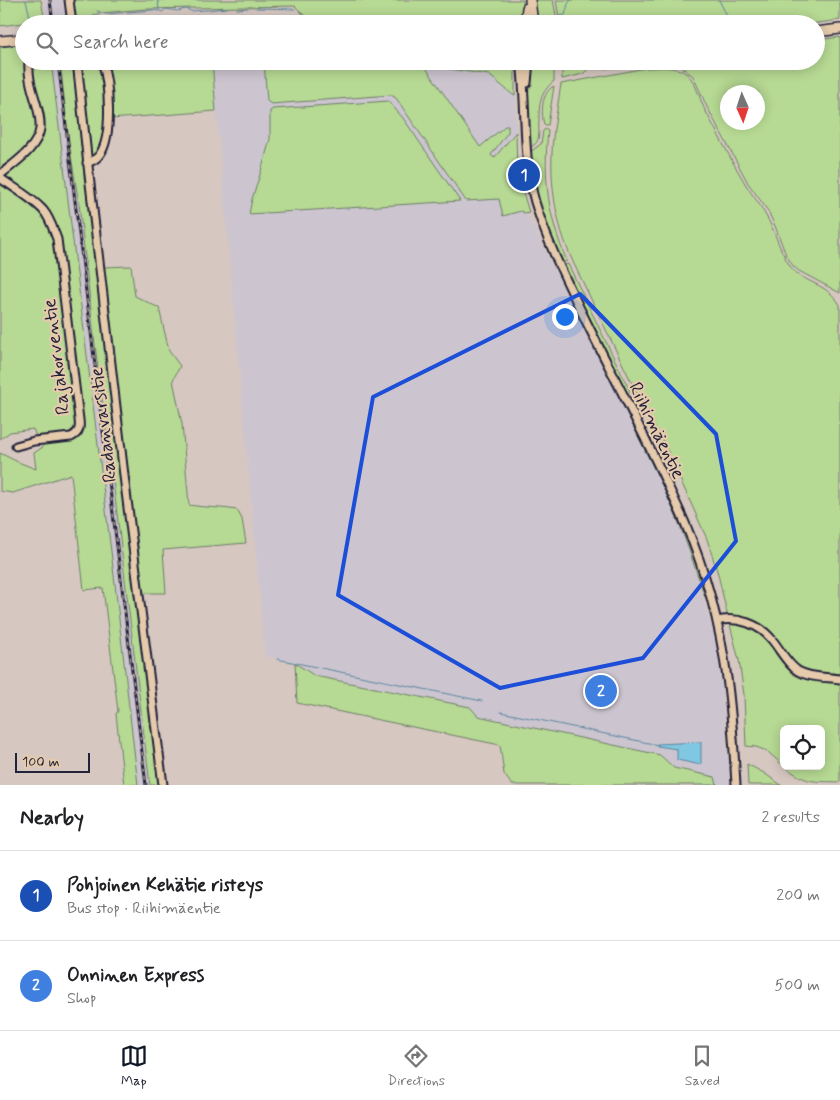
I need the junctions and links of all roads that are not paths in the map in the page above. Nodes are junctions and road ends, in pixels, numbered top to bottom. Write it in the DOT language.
graph roads {
  1 [pos="69,0"];
  2 [pos="529,0"];
  3 [pos="71,15"];
  4 [pos="527,15"];
  5 [pos="532,15"];
  6 [pos="840,29"];
  7 [pos="825,31"];
  8 [pos="15,40"];
  9 [pos="0,41"];
  10 [pos="29,70"];
  11 [pos="78,70"];
  12 [pos="105,70"];
  13 [pos="522,70"];
  14 [pos="528,70"];
  15 [pos="524,98"];
  16 [pos="87,163"];
  17 [pos="0,176"];
  18 [pos="16,446"];
  19 [pos="717,621"];
  20 [pos="840,679"];
  21 [pos="163,785"];
  22 [pos="736,785"];
  1 -- 3 [label="street"];
  2 -- 4 [label="main road"];
  2 -- 5 [label="main road"];
  6 -- 7 [label="main road"];
  8 -- 9 [label="main road"];
  10 -- 17 [label="street, Rajakorventie"];
  11 -- 16 [label="street, Radanvarsitie"];
  12 -- 16 [label="street"];
  13 -- 15 [label="street, Riihimäentie"];
  14 -- 15 [label="street, Riihimäentie"];
  15 -- 19 [label="street, Riihimäentie"];
  16 -- 21 [label="street, Radanvarsitie"];
  17 -- 18 [label="street, Rajakorventie"];
  19 -- 20 [label="street"];
  19 -- 22 [label="street, Riihimäentie"];
}
